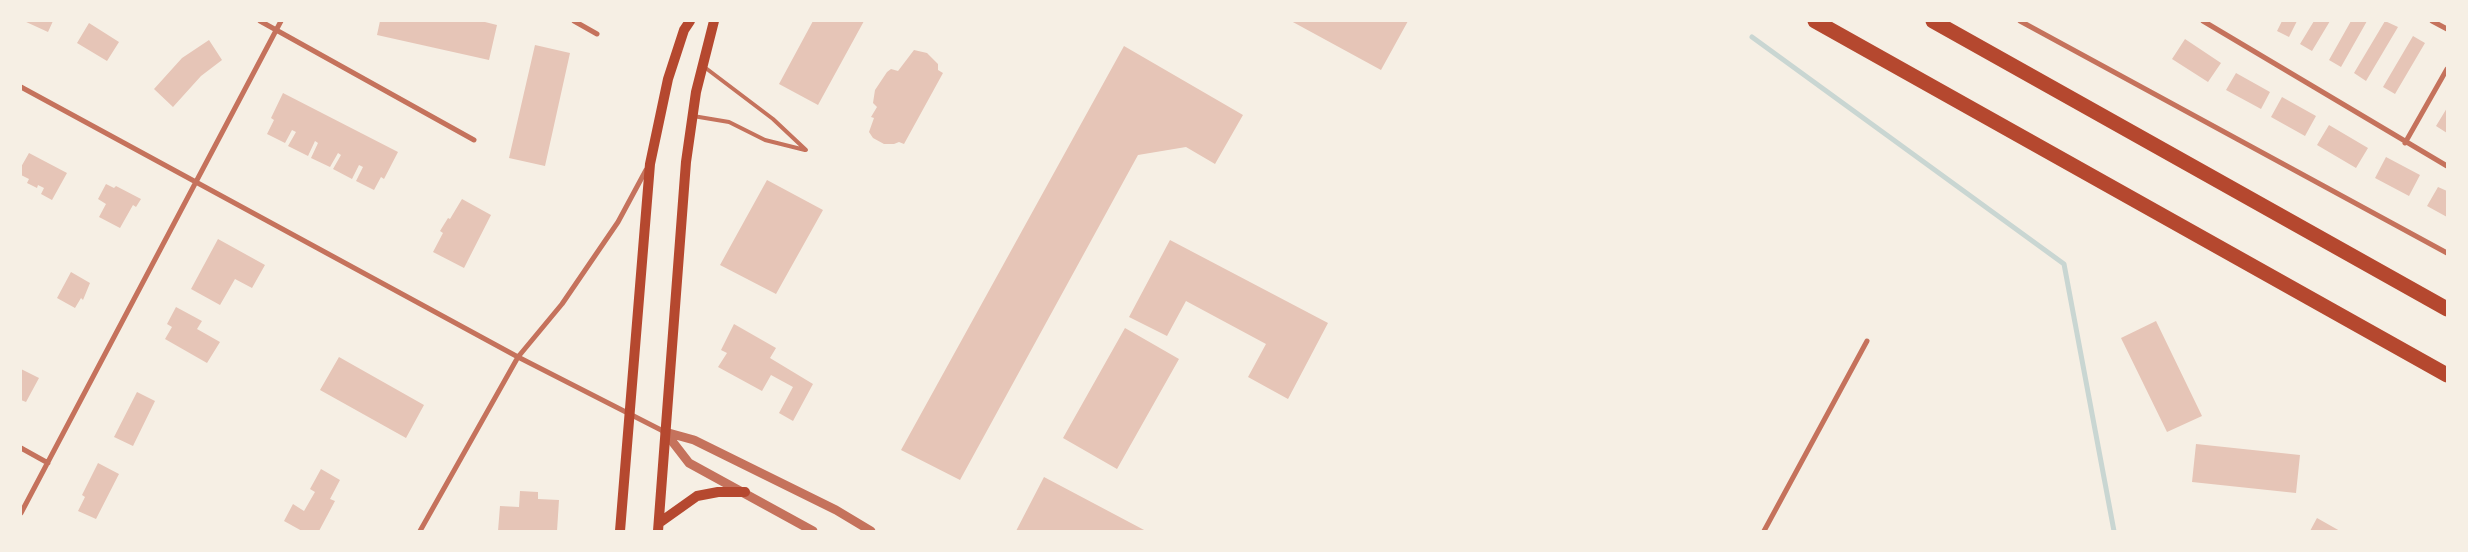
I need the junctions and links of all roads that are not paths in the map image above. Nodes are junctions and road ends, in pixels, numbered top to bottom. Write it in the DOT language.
graph roads {
  1 [pos="260,21"];
  2 [pos="281,21"];
  3 [pos="574,21"];
  4 [pos="690,21"];
  5 [pos="714,21"];
  6 [pos="1815,21"];
  7 [pos="1933,21"];
  8 [pos="2020,21"];
  9 [pos="2203,21"];
  10 [pos="2432,21"];
  11 [pos="2447,29"];
  12 [pos="276,30"];
  13 [pos="597,34"];
  14 [pos="702,66"];
  15 [pos="2447,69"];
  16 [pos="21,87"];
  17 [pos="691,116"];
  18 [pos="474,140"];
  19 [pos="2405,143"];
  20 [pos="650,164"];
  21 [pos="2447,166"];
  22 [pos="195,182"];
  23 [pos="2447,254"];
  24 [pos="2447,309"];
  25 [pos="1867,341"];
  26 [pos="518,357"];
  27 [pos="2447,375"];
  28 [pos="630,413"];
  29 [pos="666,432"];
  30 [pos="21,448"];
  31 [pos="48,463"];
  32 [pos="745,492"];
  33 [pos="21,512"];
  34 [pos="658,527"];
  35 [pos="420,531"];
  36 [pos="620,531"];
  37 [pos="813,531"];
  38 [pos="871,531"];
  39 [pos="1764,531"];
  1 -- 12 [label="street"];
  2 -- 12 [label="street"];
  3 -- 13 [label="street"];
  4 -- 20 [label="main road"];
  5 -- 14 [label="main road"];
  6 -- 27 [label="highway"];
  7 -- 24 [label="highway"];
  8 -- 23 [label="street"];
  9 -- 19 [label="street"];
  10 -- 11 [label="street"];
  12 -- 18 [label="street"];
  12 -- 22 [label="street"];
  14 -- 17 [label="main road"];
  14 -- 17 [label="lane"];
  15 -- 19 [label="street"];
  16 -- 22 [label="street"];
  17 -- 29 [label="main road"];
  19 -- 21 [label="street"];
  20 -- 26 [label="street"];
  20 -- 28 [label="main road"];
  22 -- 26 [label="street"];
  22 -- 31 [label="street"];
  25 -- 39 [label="street"];
  26 -- 28 [label="street"];
  26 -- 35 [label="street"];
  28 -- 29 [label="street"];
  28 -- 36 [label="main road"];
  29 -- 32 [label="street"];
  29 -- 34 [label="main road"];
  29 -- 38 [label="street"];
  30 -- 31 [label="street"];
  31 -- 33 [label="street"];
  32 -- 34 [label="main road"];
  32 -- 37 [label="street"];
}
